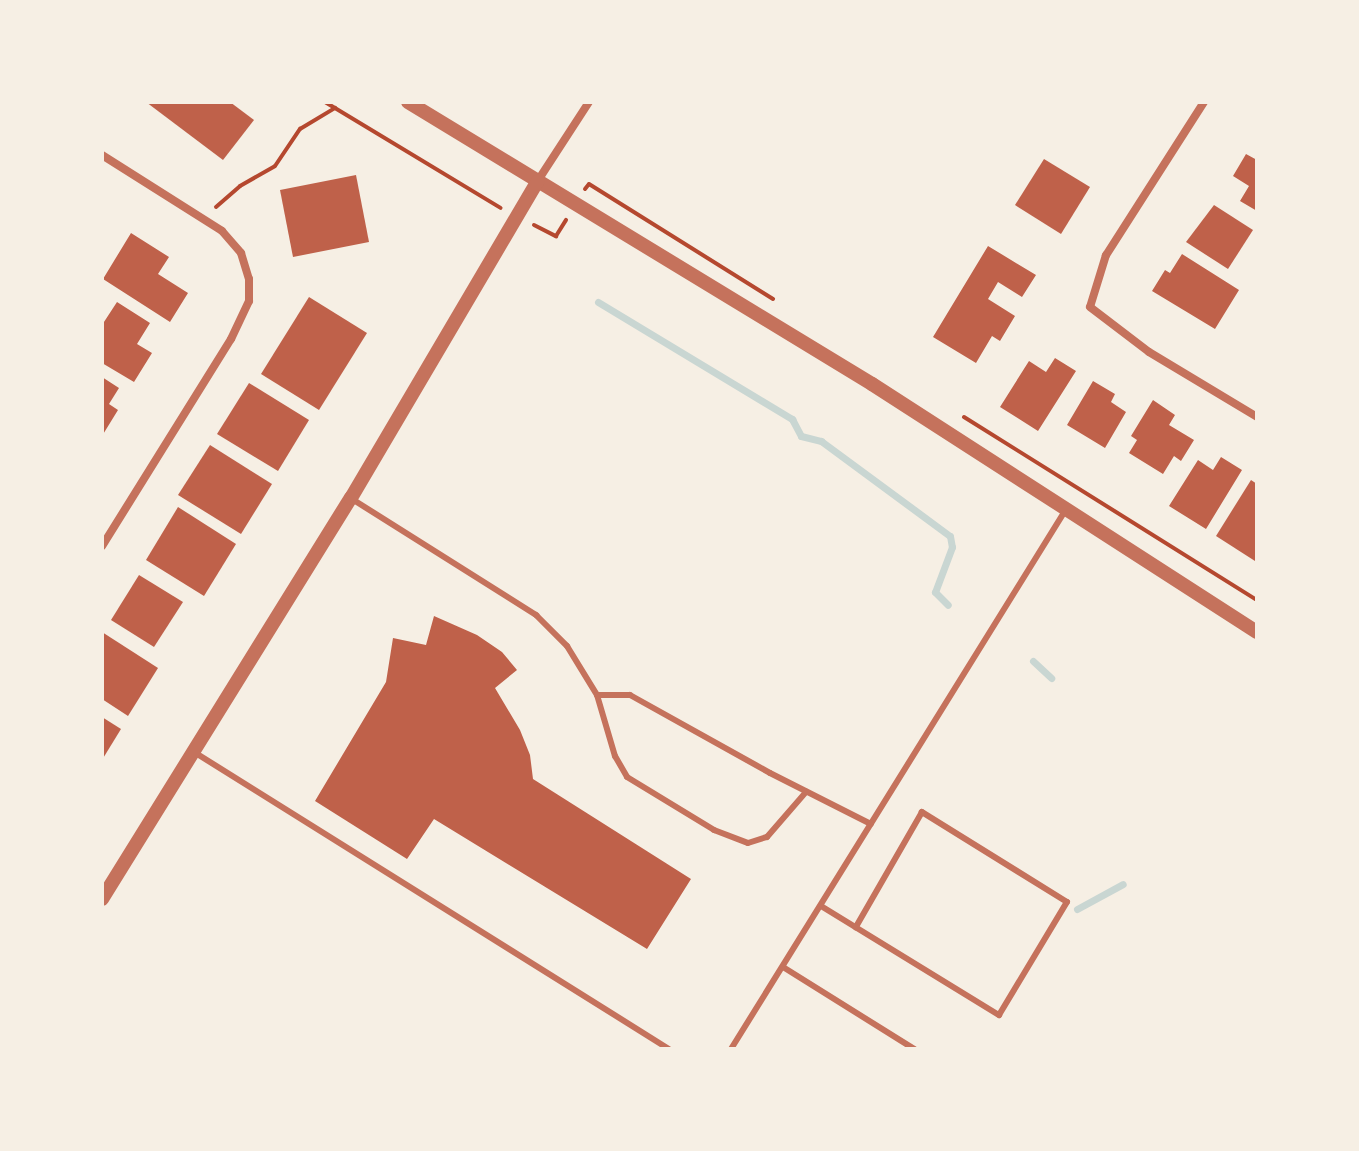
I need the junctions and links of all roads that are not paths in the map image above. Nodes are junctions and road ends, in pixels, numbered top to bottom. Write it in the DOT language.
graph roads {
  1 [pos="408,102"];
  2 [pos="589,102"];
  3 [pos="1204,102"];
  4 [pos="102,155"];
  5 [pos="537,182"];
  6 [pos="1257,417"];
  7 [pos="351,498"];
  8 [pos="1067,508"];
  9 [pos="102,546"];
  10 [pos="1257,632"];
  11 [pos="597,695"];
  12 [pos="194,751"];
  13 [pos="806,792"];
  14 [pos="871,824"];
  15 [pos="102,899"];
  16 [pos="821,906"];
  17 [pos="856,927"];
  18 [pos="783,967"];
  19 [pos="669,1049"];
  20 [pos="731,1049"];
  21 [pos="914,1049"];
  1 -- 5 [label="street"];
  2 -- 5 [label="street"];
  3 -- 6 [label="street"];
  4 -- 9 [label="street"];
  5 -- 7 [label="street"];
  5 -- 8 [label="street"];
  7 -- 11 [label="lane"];
  7 -- 12 [label="street"];
  8 -- 10 [label="street"];
  8 -- 14 [label="lane"];
  11 -- 13 [label="lane"];
  11 -- 13 [label="lane"];
  12 -- 15 [label="street"];
  12 -- 19 [label="lane"];
  13 -- 14 [label="lane"];
  14 -- 16 [label="lane"];
  16 -- 17 [label="lane"];
  16 -- 18 [label="lane"];
  17 -- 17 [label="lane"];
  18 -- 20 [label="lane"];
  18 -- 21 [label="lane"];
}
